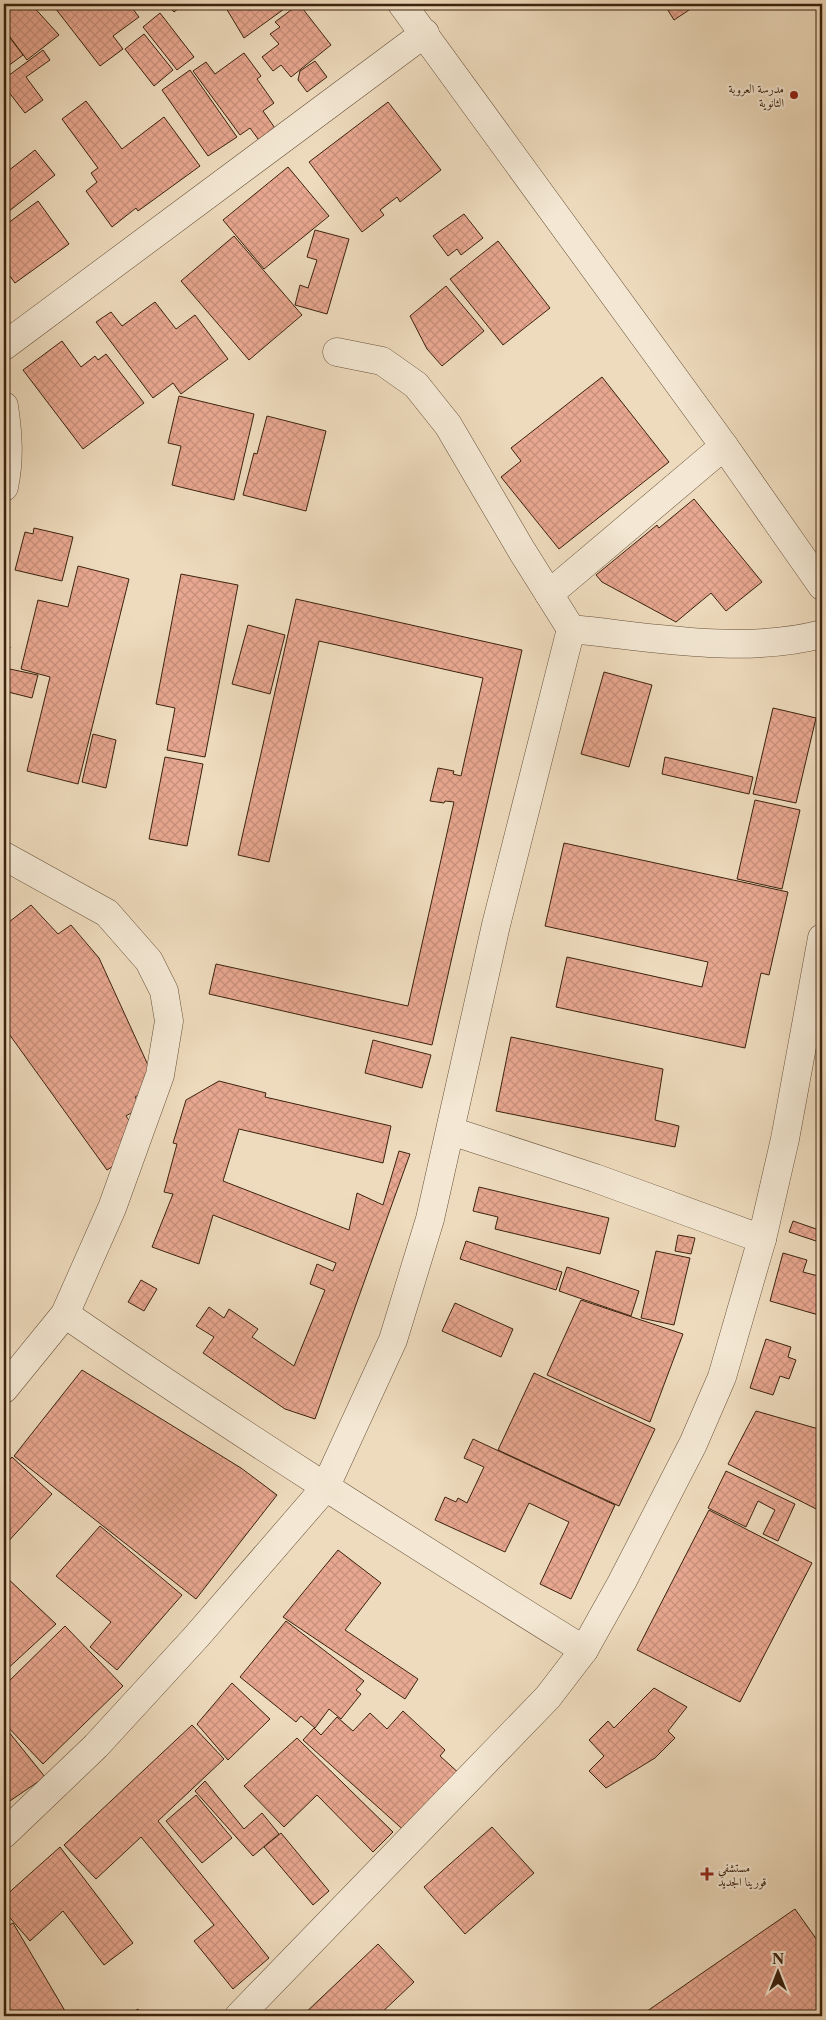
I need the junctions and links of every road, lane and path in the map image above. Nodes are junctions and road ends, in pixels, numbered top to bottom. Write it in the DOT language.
graph roads {
  1 [pos="402,4"];
  2 [pos="425,34"];
  3 [pos="4,346"];
  4 [pos="337,352"];
  5 [pos="4,406"];
  6 [pos="724,446"];
  7 [pos="4,486"];
  8 [pos="822,586"];
  9 [pos="549,594"];
  10 [pos="571,629"];
  11 [pos="822,634"];
  12 [pos="4,856"];
  13 [pos="822,938"];
  14 [pos="451,1132"];
  15 [pos="762,1239"];
  16 [pos="66,1314"];
  17 [pos="4,1389"];
  18 [pos="324,1488"];
  19 [pos="584,1650"];
  20 [pos="4,1834"];
  21 [pos="239,2016"];
  1 -- 2 [label="street"];
  2 -- 3 [label="street"];
  2 -- 6 [label="street"];
  4 -- 9 [label="street"];
  5 -- 7 [label="street"];
  6 -- 8 [label="street"];
  6 -- 9 [label="street"];
  9 -- 10 [label="street"];
  10 -- 11 [label="street"];
  10 -- 14 [label="street"];
  12 -- 16 [label="street"];
  13 -- 15 [label="street"];
  14 -- 15 [label="street"];
  14 -- 18 [label="street"];
  15 -- 19 [label="street"];
  16 -- 17 [label="street"];
  16 -- 18 [label="street"];
  18 -- 19 [label="street"];
  18 -- 20 [label="street"];
  19 -- 21 [label="street"];
}
